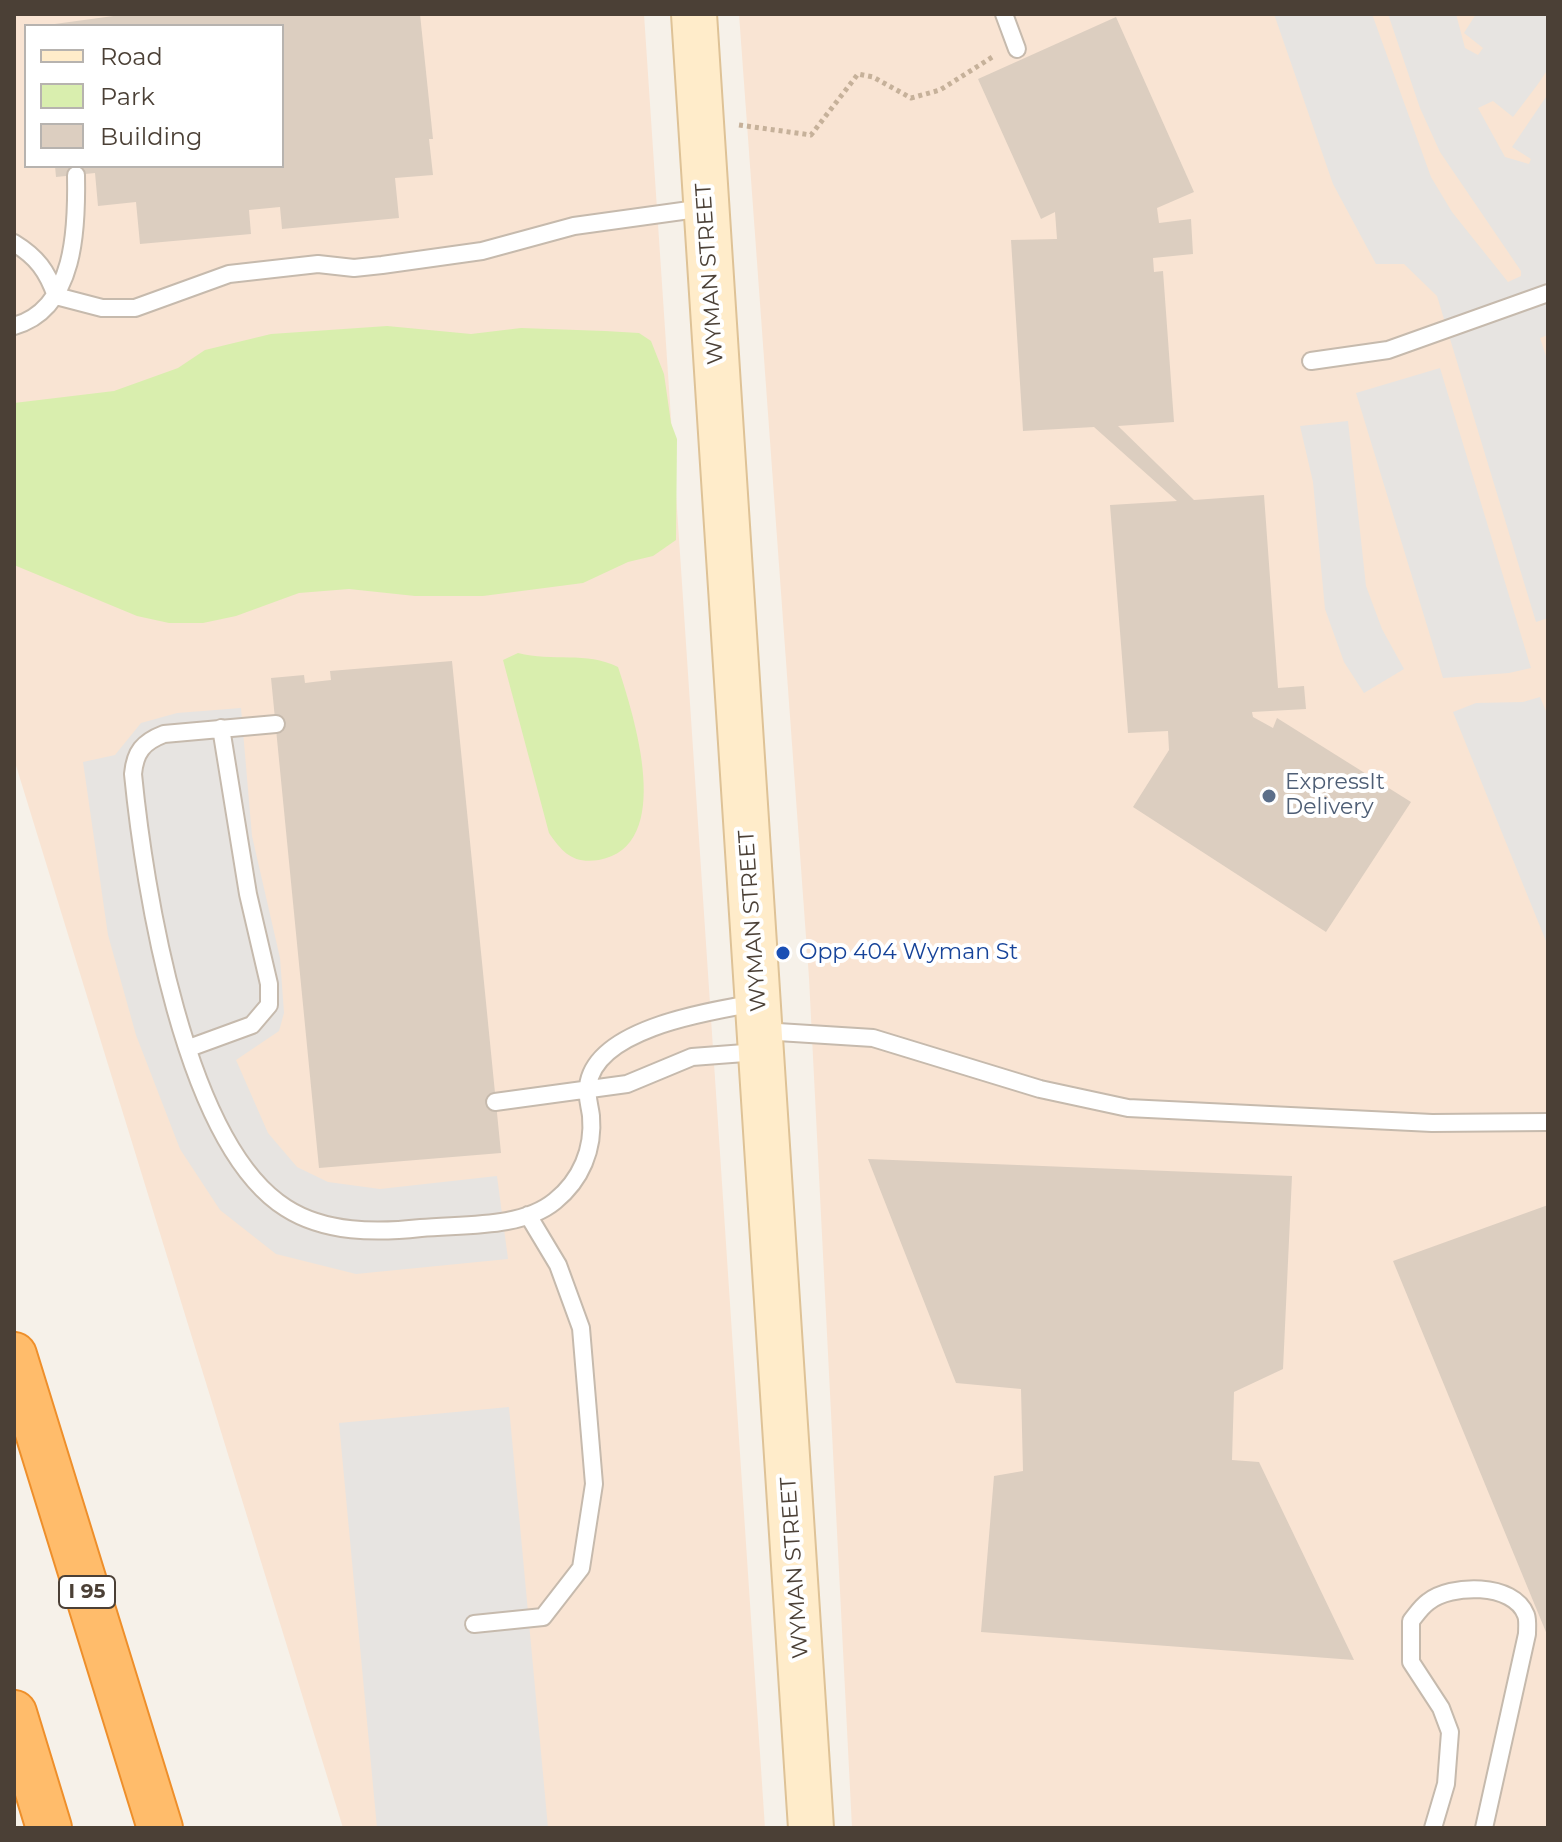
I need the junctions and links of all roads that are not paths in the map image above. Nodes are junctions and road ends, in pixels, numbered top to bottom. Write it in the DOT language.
graph roads {
  1 [pos="694,14"];
  2 [pos="1004,14"];
  3 [pos="1016,46"];
  4 [pos="76,175"];
  5 [pos="705,208"];
  6 [pos="14,243"];
  7 [pos="1548,293"];
  8 [pos="56,296"];
  9 [pos="14,326"];
  10 [pos="1311,361"];
  11 [pos="276,724"];
  12 [pos="221,728"];
  13 [pos="760,1029"];
  14 [pos="189,1048"];
  15 [pos="587,1087"];
  16 [pos="495,1102"];
  17 [pos="1548,1122"];
  18 [pos="528,1215"];
  19 [pos="14,1355"];
  20 [pos="474,1624"];
  21 [pos="14,1713"];
  22 [pos="49,1828"];
  23 [pos="160,1828"];
  24 [pos="811,1828"];
  25 [pos="1433,1828"];
  26 [pos="1484,1828"];
  1 -- 5 [label="main road, WYMAN STREET"];
  2 -- 3 [label="lane"];
  4 -- 8 [label="lane"];
  5 -- 8 [label="lane"];
  5 -- 13 [label="main road, WYMAN STREET"];
  6 -- 8 [label="lane"];
  7 -- 10 [label="lane"];
  8 -- 9 [label="lane"];
  11 -- 12 [label="lane"];
  12 -- 14 [label="lane"];
  12 -- 14 [label="lane"];
  13 -- 15 [label="lane"];
  13 -- 15 [label="lane"];
  13 -- 17 [label="lane"];
  13 -- 24 [label="main road, WYMAN STREET"];
  14 -- 18 [label="lane"];
  15 -- 16 [label="lane"];
  15 -- 18 [label="lane"];
  18 -- 20 [label="lane"];
  19 -- 23 [label="highway, I 95"];
  21 -- 22 [label="highway"];
  25 -- 26 [label="lane"];
}
